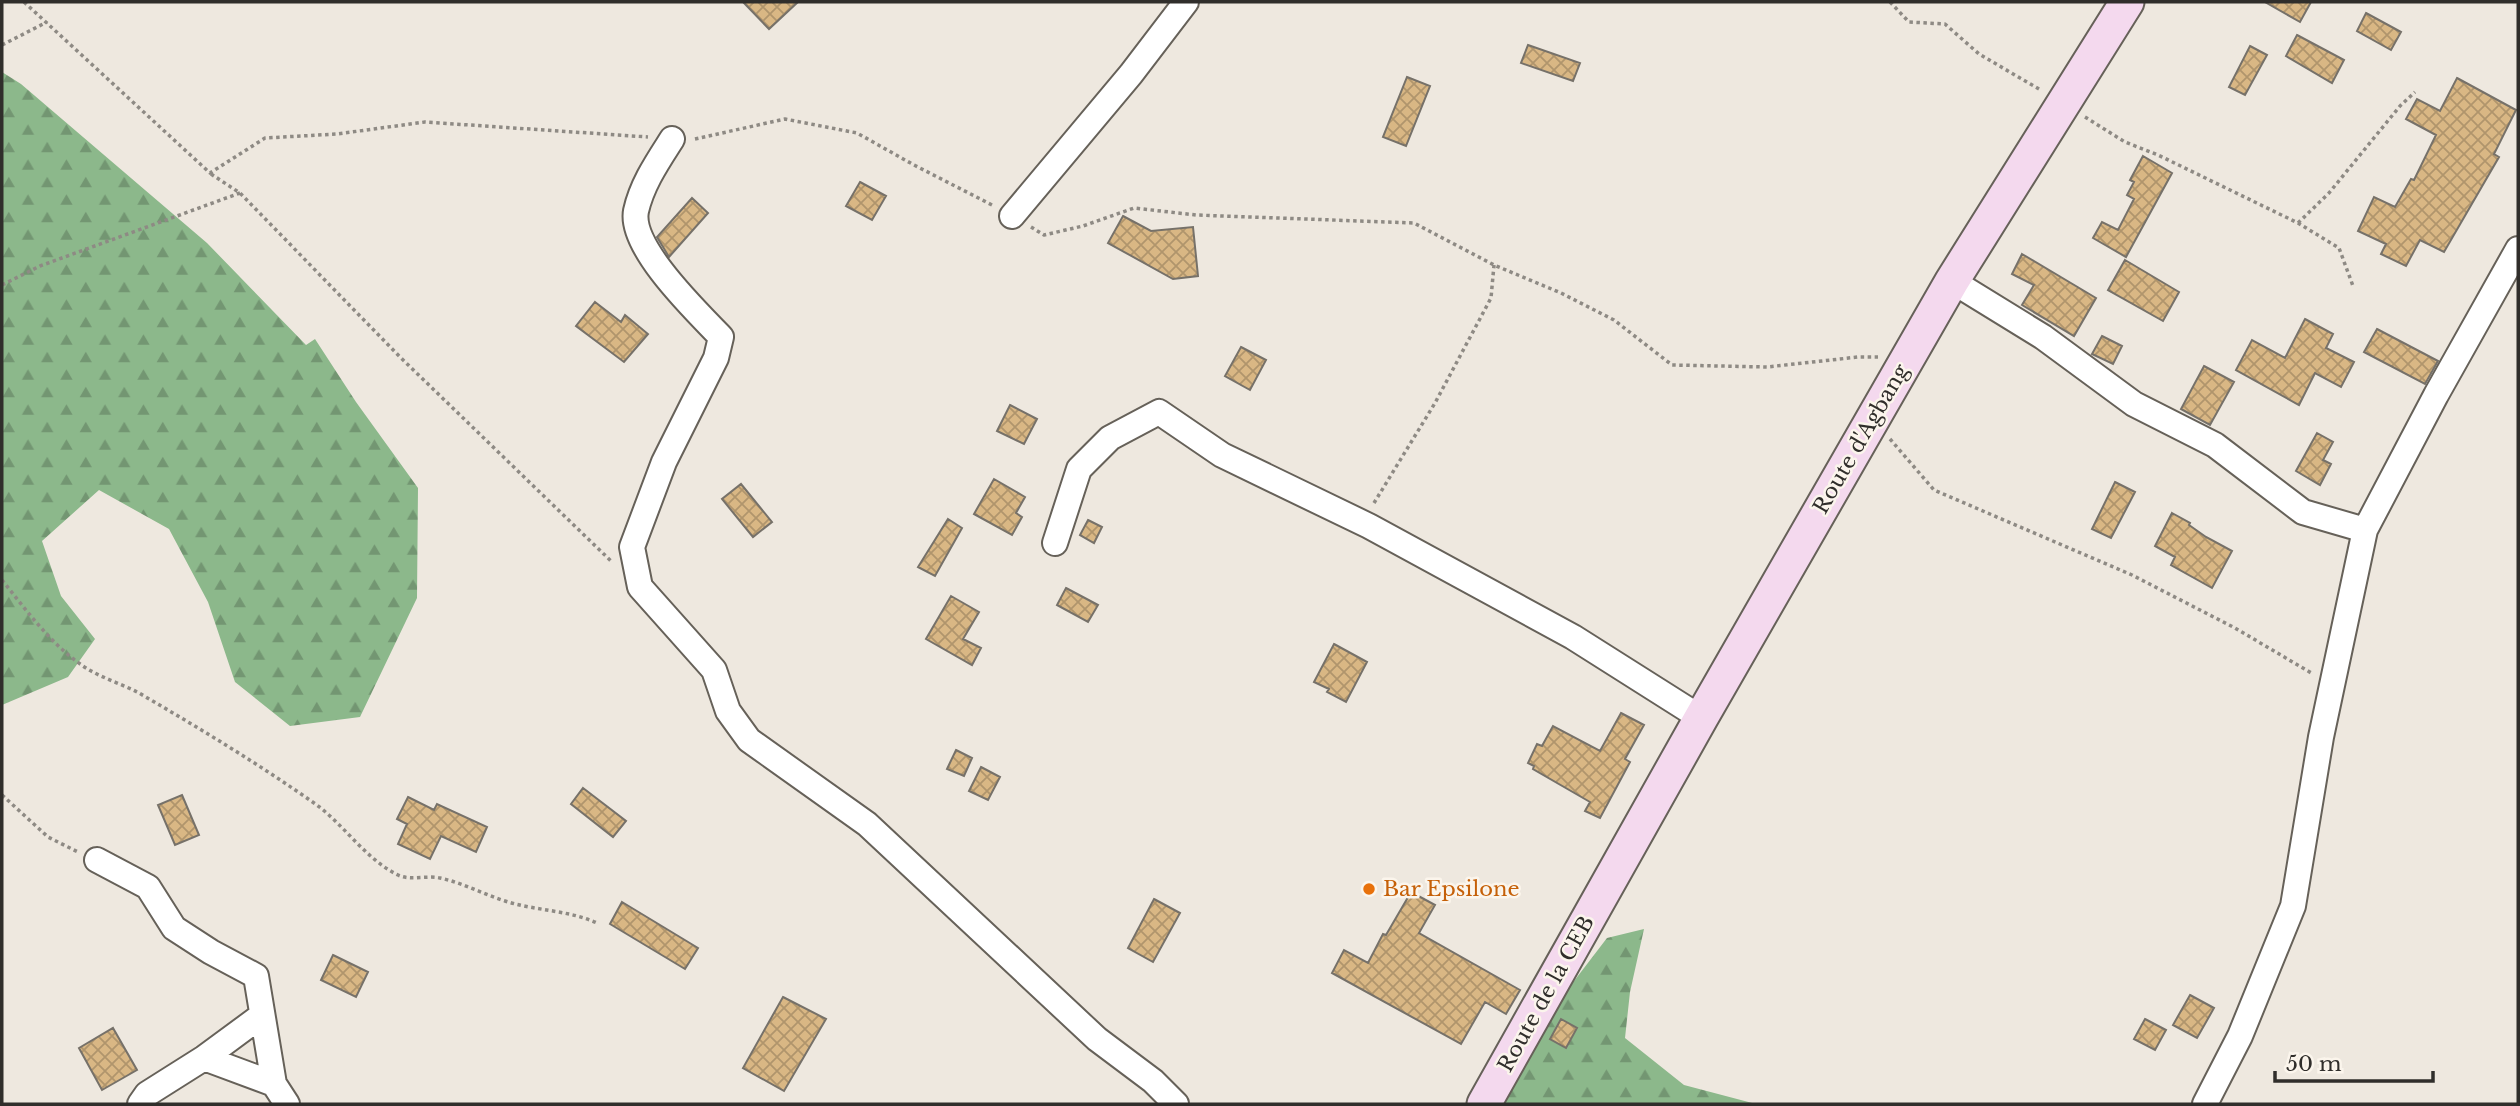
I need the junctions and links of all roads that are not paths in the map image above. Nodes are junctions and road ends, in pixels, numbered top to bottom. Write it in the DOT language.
graph roads {
  1 [pos="1186,2"];
  2 [pos="2127,2"];
  3 [pos="672,139"];
  4 [pos="1012,216"];
  5 [pos="2518,249"];
  6 [pos="1952,281"];
  7 [pos="2365,530"];
  8 [pos="1055,543"];
  9 [pos="1701,718"];
  10 [pos="97,860"];
  11 [pos="1609,884"];
  12 [pos="261,1016"];
  13 [pos="204,1058"];
  14 [pos="280,1094"];
  15 [pos="140,1104"];
  16 [pos="1176,1104"];
  17 [pos="1484,1104"];
  18 [pos="2205,1104"];
  1 -- 4 [label="street"];
  2 -- 6 [label="main road, Route d'Agbang"];
  3 -- 16 [label="street"];
  5 -- 7 [label="street"];
  6 -- 7 [label="street"];
  6 -- 9 [label="main road, Route d'Agbang"];
  7 -- 18 [label="street"];
  8 -- 9 [label="street"];
  9 -- 11 [label="main road, Route d'Agbang"];
  10 -- 12 [label="street"];
  11 -- 17 [label="main road, Route de la CEB"];
  12 -- 13 [label="street"];
  12 -- 14 [label="street"];
  13 -- 14 [label="street"];
  13 -- 15 [label="street"];
}
